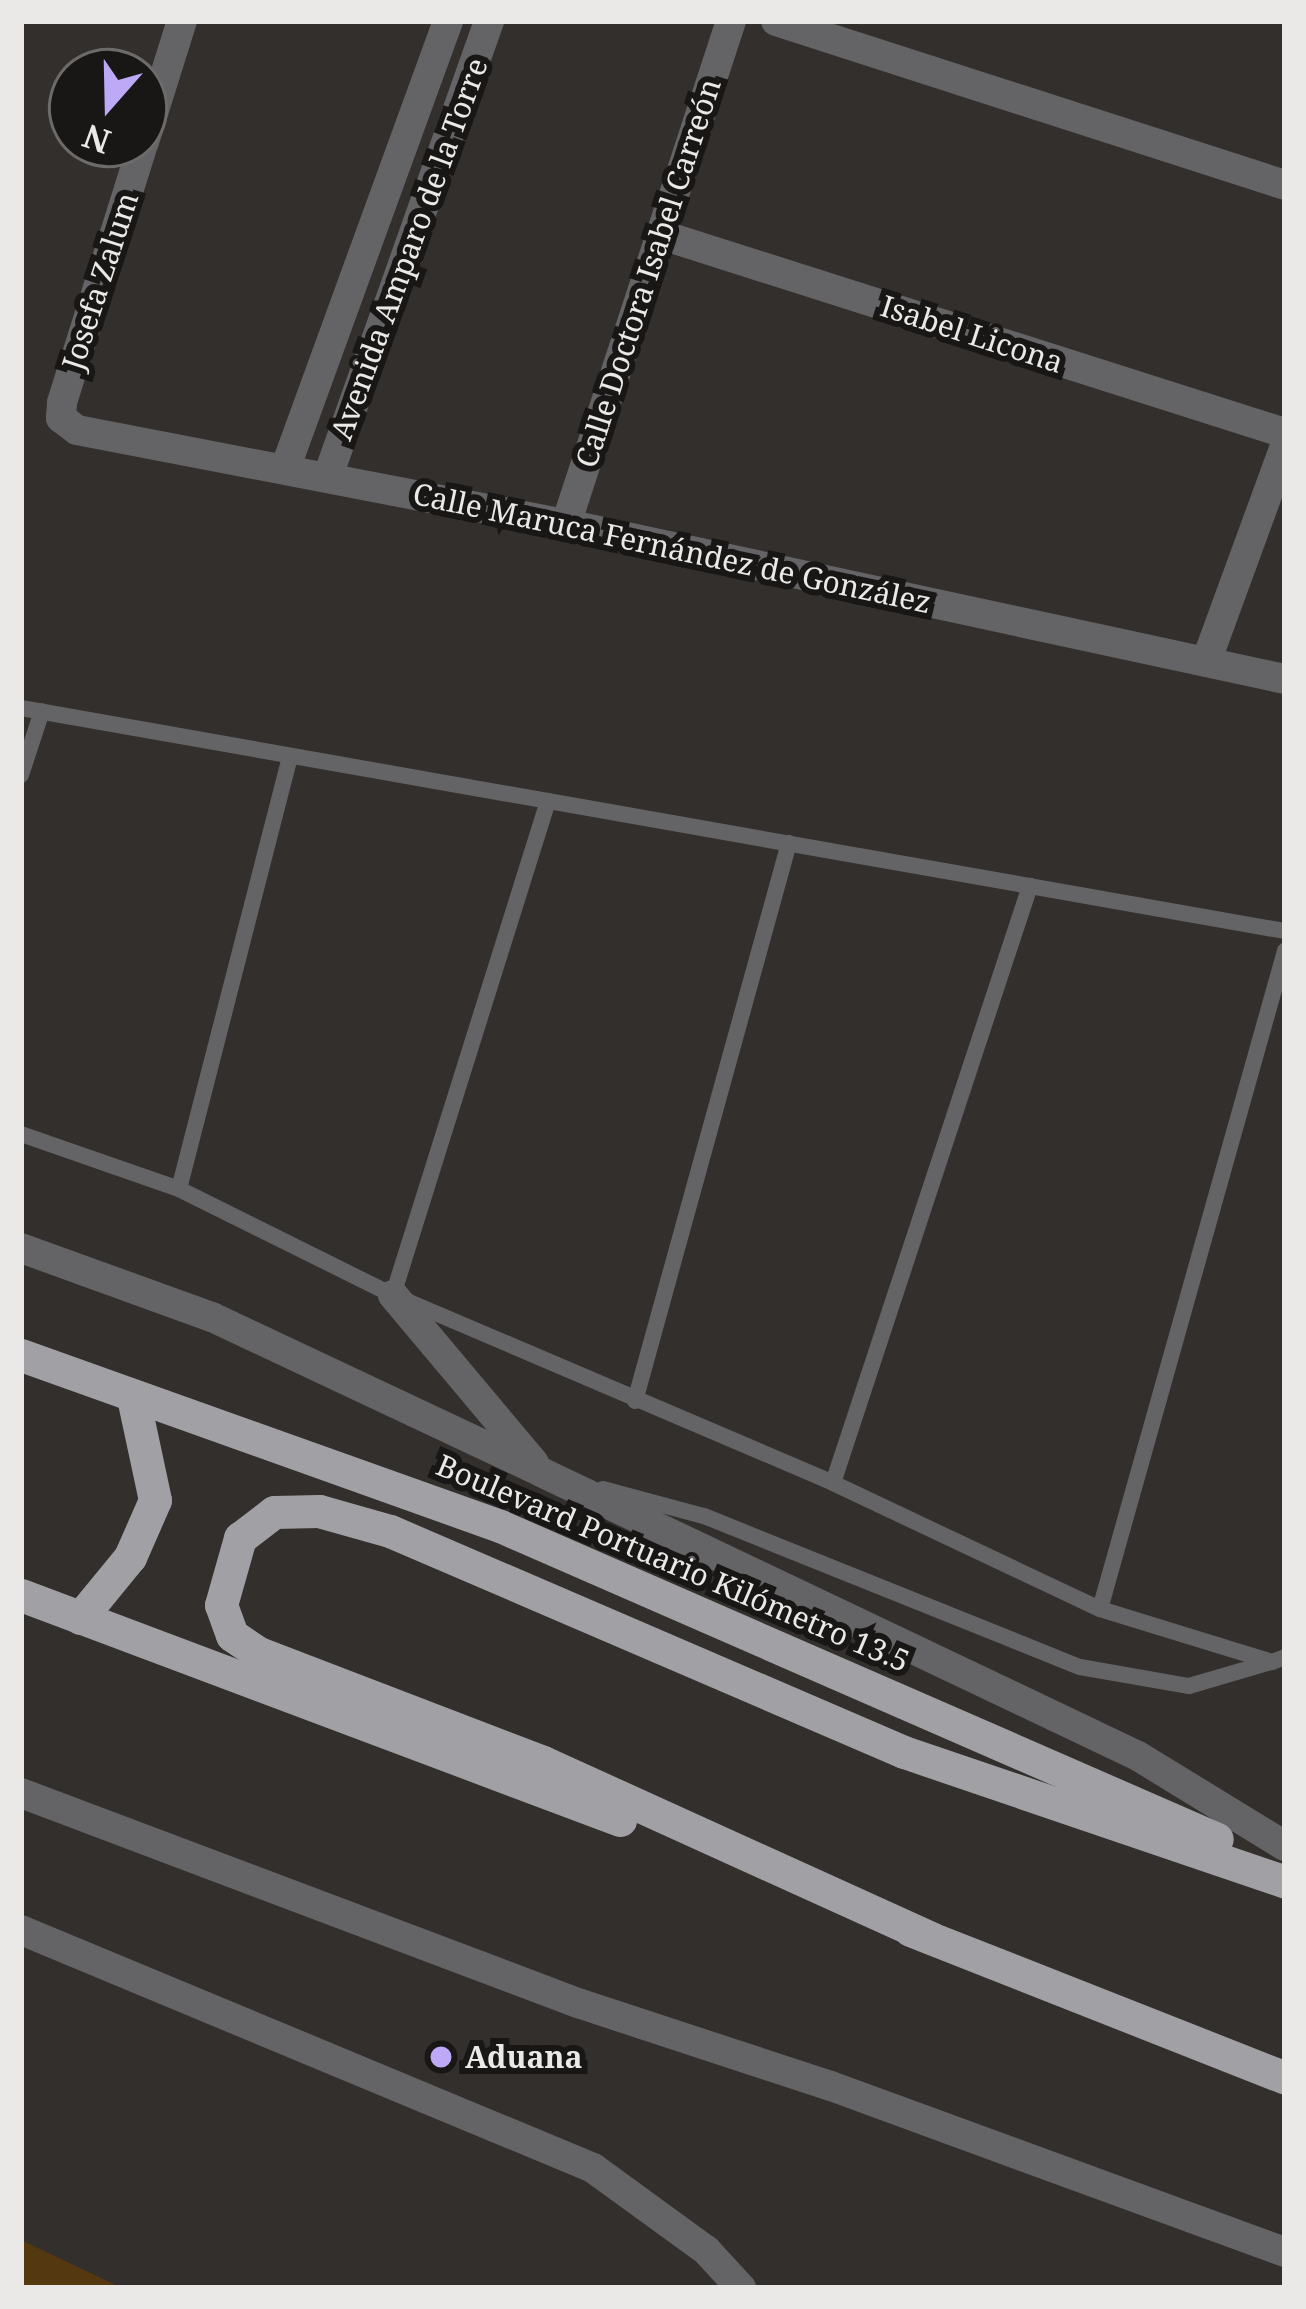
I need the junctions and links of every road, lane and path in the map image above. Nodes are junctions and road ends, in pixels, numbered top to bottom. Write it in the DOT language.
graph roads {
  1 [pos="182,21"];
  2 [pos="448,21"];
  3 [pos="489,21"];
  4 [pos="731,21"];
  5 [pos="776,21"];
  6 [pos="168,66"];
  7 [pos="402,149"];
  8 [pos="440,162"];
  9 [pos="136,168"];
  10 [pos="1285,185"];
  11 [pos="659,235"];
  12 [pos="61,418"];
  13 [pos="1285,433"];
  14 [pos="1285,446"];
  15 [pos="285,469"];
  16 [pos="328,476"];
  17 [pos="566,524"];
  18 [pos="1206,662"];
  19 [pos="1285,679"];
  20 [pos="21,708"];
  21 [pos="42,711"];
  22 [pos="290,756"];
  23 [pos="21,775"];
  24 [pos="548,801"];
  25 [pos="789,843"];
  26 [pos="1030,886"];
  27 [pos="1285,931"];
  28 [pos="1285,951"];
  29 [pos="21,1134"];
  30 [pos="179,1189"];
  31 [pos="21,1248"];
  32 [pos="393,1295"];
  33 [pos="21,1355"];
  34 [pos="133,1397"];
  35 [pos="635,1401"];
  36 [pos="542,1472"];
  37 [pos="832,1483"];
  38 [pos="21,1595"];
  39 [pos="1100,1609"];
  40 [pos="80,1618"];
  41 [pos="1279,1660"];
  42 [pos="21,1792"];
  43 [pos="1285,1846"];
  44 [pos="1285,1869"];
  45 [pos="1285,1882"];
  46 [pos="21,1930"];
  47 [pos="931,1938"];
  48 [pos="1285,2078"];
  49 [pos="1285,2252"];
  50 [pos="741,2288"];
  1 -- 6 [label="street, Josefa Zalum"];
  2 -- 7 [label="street, Avenida Amparo de la Torre"];
  3 -- 8 [label="street, Avenida Amparo de la Torre"];
  4 -- 11 [label="street, Calle Doctora Isabel Carreón"];
  5 -- 10 [label="street"];
  7 -- 8 [label="street"];
  7 -- 15 [label="street, Avenida Amparo de la Torre"];
  8 -- 16 [label="street, Avenida Amparo de la Torre"];
  9 -- 12 [label="street, Josefa Zalum"];
  11 -- 13 [label="street, Isabel Licona"];
  11 -- 17 [label="street, Calle Doctora Isabel Carreón"];
  12 -- 15 [label="street, Calle Maruca Fernández de González"];
  14 -- 18 [label="street"];
  15 -- 16 [label="street, Calle Maruca Fernández de González"];
  16 -- 17 [label="street, Calle Maruca Fernández de González"];
  17 -- 18 [label="street, Calle Maruca Fernández de González"];
  18 -- 19 [label="street, Calle Maruca Fernández de González"];
  20 -- 21 [label="lane"];
  21 -- 22 [label="lane"];
  21 -- 23 [label="lane"];
  22 -- 24 [label="lane"];
  22 -- 30 [label="lane"];
  24 -- 25 [label="lane"];
  24 -- 32 [label="lane"];
  25 -- 26 [label="lane"];
  25 -- 35 [label="lane"];
  26 -- 27 [label="lane"];
  26 -- 37 [label="lane"];
  28 -- 39 [label="lane"];
  29 -- 30 [label="lane"];
  30 -- 32 [label="lane"];
  31 -- 36 [label="street"];
  32 -- 35 [label="lane"];
  32 -- 36 [label="street"];
  33 -- 34 [label="highway, Boulevard Portuario Kilómetro 13.5"];
  34 -- 40 [label="highway"];
  34 -- 44 [label="highway, Boulevard Portuario Kilómetro 13.5"];
  35 -- 37 [label="lane"];
  36 -- 41 [label="lane"];
  36 -- 43 [label="street"];
  37 -- 39 [label="lane"];
  38 -- 40 [label="highway"];
  39 -- 41 [label="lane"];
  40 -- 47 [label="highway"];
  42 -- 49 [label="street"];
  45 -- 47 [label="highway"];
  46 -- 50 [label="street"];
  47 -- 48 [label="highway"];
}
